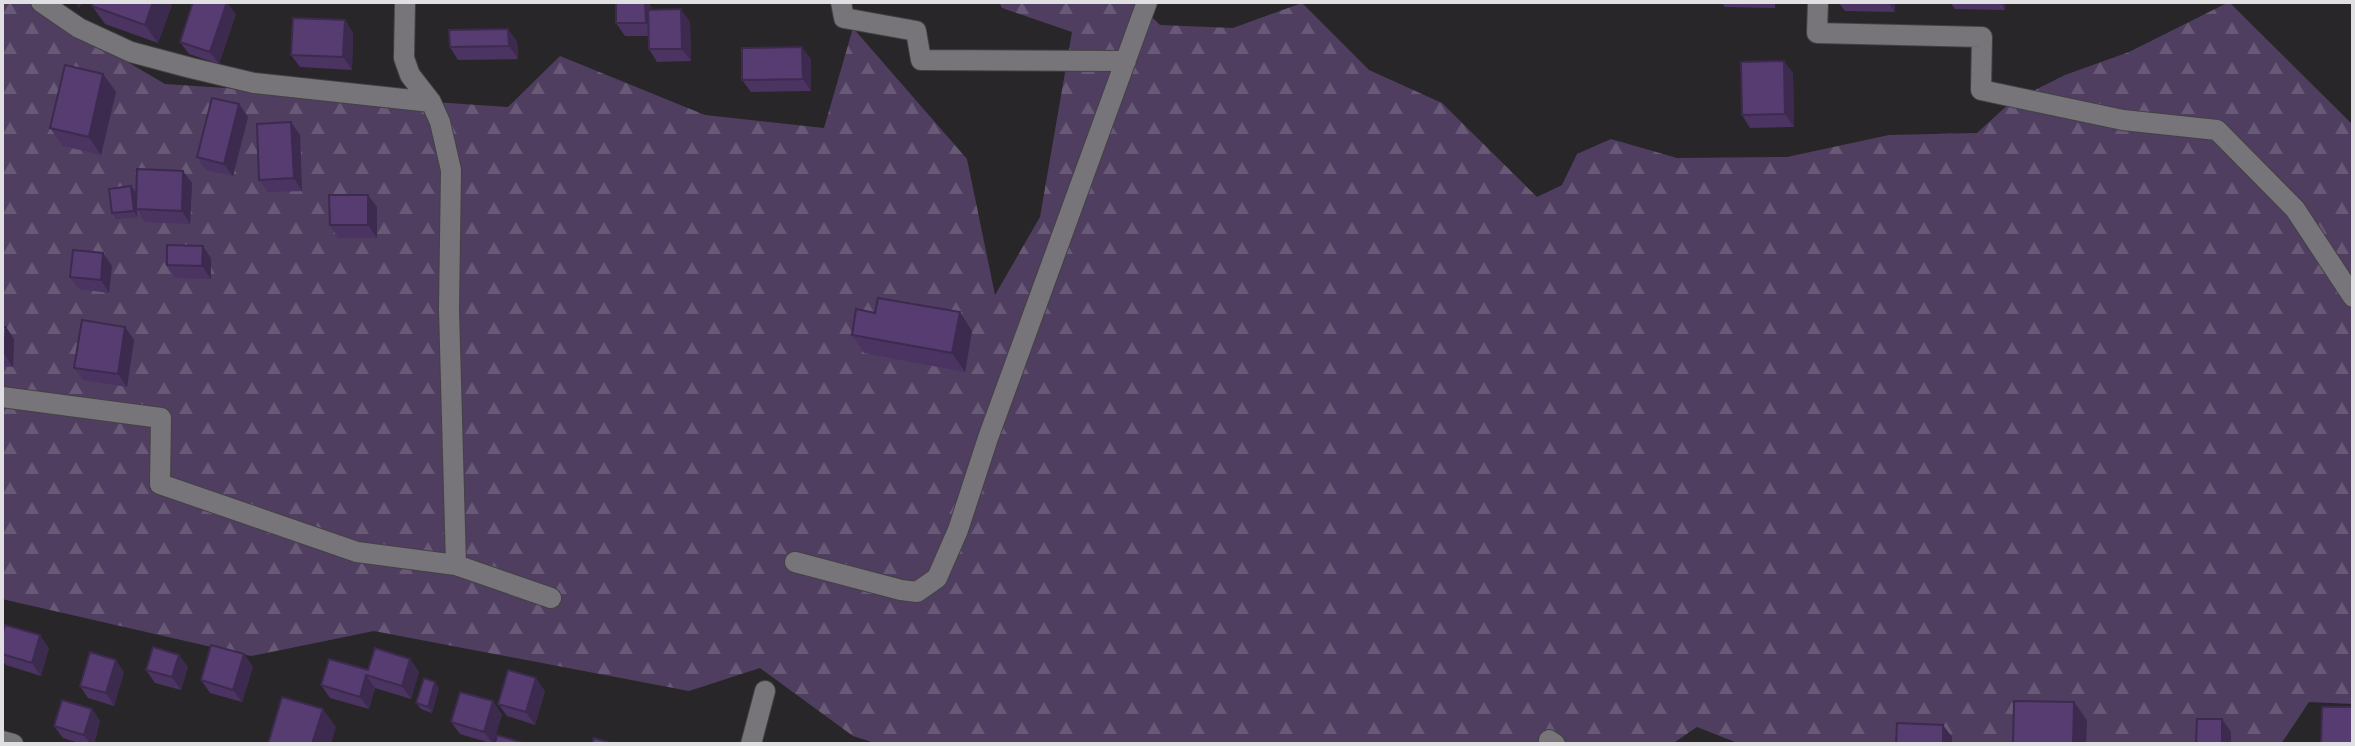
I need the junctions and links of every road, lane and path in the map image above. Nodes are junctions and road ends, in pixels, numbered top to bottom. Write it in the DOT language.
graph roads {
  1 [pos="41,2"];
  2 [pos="405,2"];
  3 [pos="841,2"];
  4 [pos="1147,2"];
  5 [pos="1818,2"];
  6 [pos="1126,61"];
  7 [pos="431,102"];
  8 [pos="2353,297"];
  9 [pos="2,397"];
  10 [pos="795,562"];
  11 [pos="456,565"];
  12 [pos="551,598"];
  13 [pos="765,691"];
  14 [pos="2,741"];
  15 [pos="13,744"];
  16 [pos="751,744"];
  1 -- 7 [label="street"];
  2 -- 7 [label="street"];
  3 -- 6 [label="street"];
  4 -- 6 [label="street"];
  5 -- 8 [label="street"];
  6 -- 10 [label="street"];
  7 -- 11 [label="street"];
  9 -- 11 [label="street"];
  11 -- 12 [label="street"];
  13 -- 16 [label="street"];
  14 -- 15 [label="street"];
}
